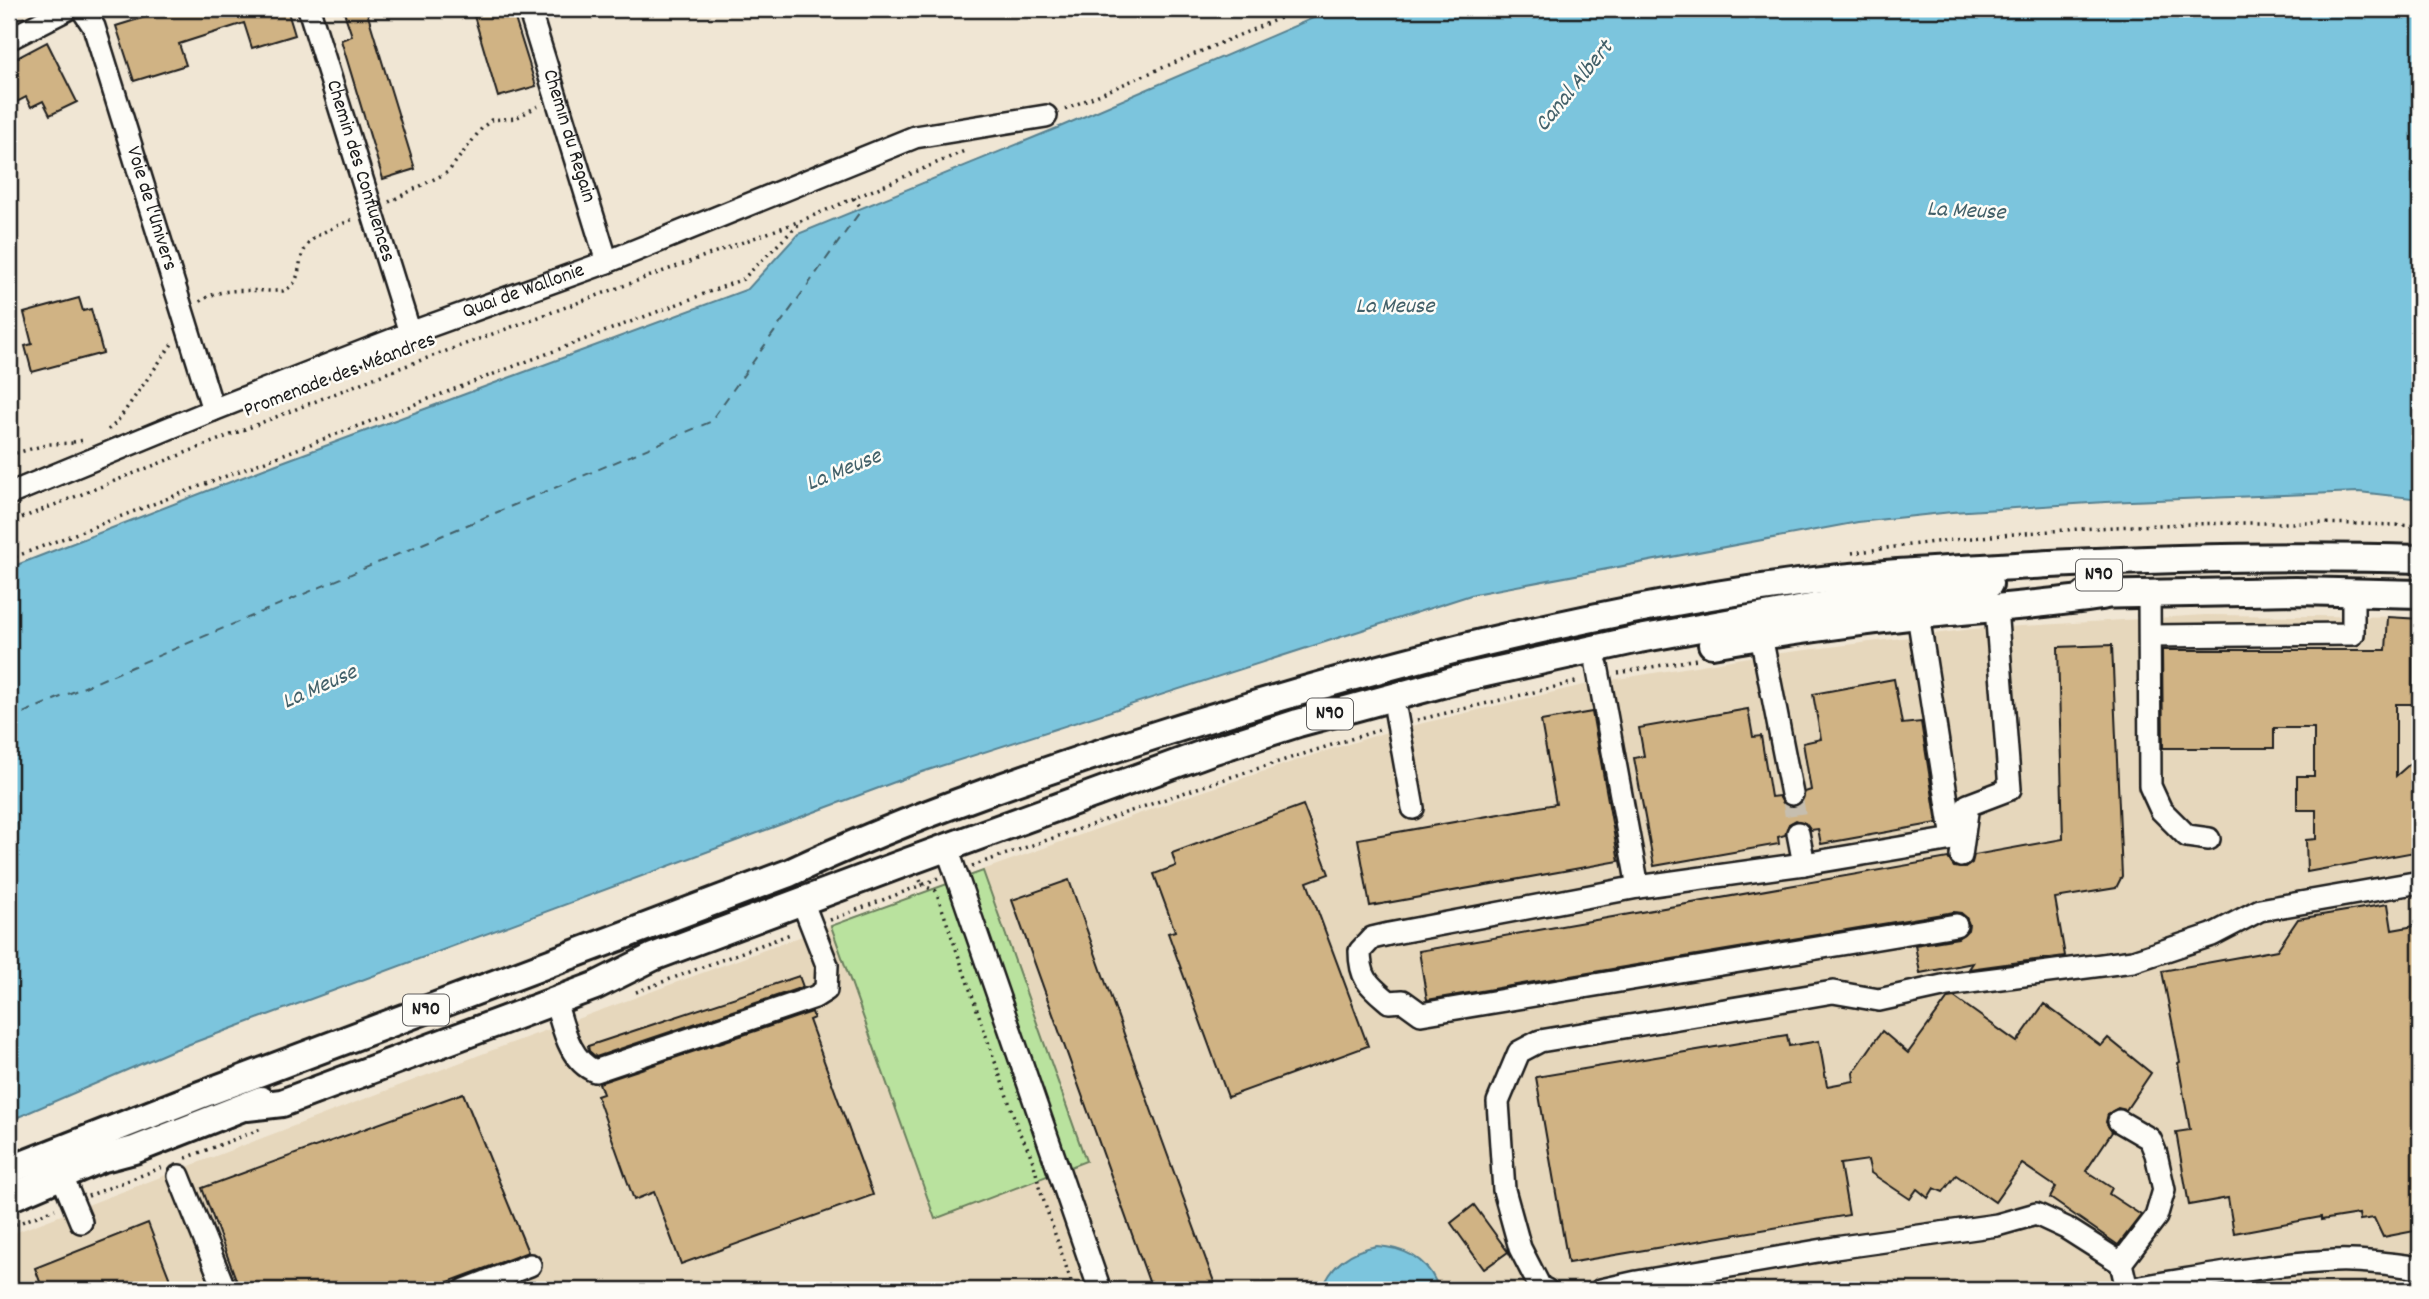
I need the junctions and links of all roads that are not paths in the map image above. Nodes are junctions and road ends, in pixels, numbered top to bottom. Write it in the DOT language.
graph roads {
  1 [pos="68,9"];
  2 [pos="82,9"];
  3 [pos="309,9"];
  4 [pos="529,9"];
  5 [pos="9,39"];
  6 [pos="1046,116"];
  7 [pos="607,262"];
  8 [pos="410,333"];
  9 [pos="213,410"];
  10 [pos="9,494"];
  11 [pos="2420,543"];
  12 [pos="2420,559"];
  13 [pos="1892,573"];
  14 [pos="2420,573"];
  15 [pos="2353,592"];
  16 [pos="2149,593"];
  17 [pos="2420,594"];
  18 [pos="2102,596"];
  19 [pos="1996,608"];
  20 [pos="1779,613"];
  21 [pos="1918,615"];
  22 [pos="1761,636"];
  23 [pos="2150,636"];
  24 [pos="1597,665"];
  25 [pos="1397,719"];
  26 [pos="1129,744"];
  27 [pos="1791,794"];
  28 [pos="1413,808"];
  29 [pos="1029,817"];
  30 [pos="1798,833"];
  31 [pos="2209,839"];
  32 [pos="947,848"];
  33 [pos="1961,856"];
  34 [pos="1804,864"];
  35 [pos="2420,883"];
  36 [pos="1638,887"];
  37 [pos="802,901"];
  38 [pos="1956,925"];
  39 [pos="653,957"];
  40 [pos="555,1001"];
  41 [pos="247,1107"];
  42 [pos="2119,1121"];
  43 [pos="134,1150"];
  44 [pos="9,1170"];
  45 [pos="179,1176"];
  46 [pos="66,1186"];
  47 [pos="9,1198"];
  48 [pos="9,1211"];
  49 [pos="81,1222"];
  50 [pos="2120,1263"];
  51 [pos="530,1265"];
  52 [pos="2420,1268"];
  53 [pos="2127,1289"];
  54 [pos="225,1290"];
  55 [pos="465,1290"];
  56 [pos="1100,1290"];
  57 [pos="1546,1290"];
  58 [pos="1601,1290"];
  59 [pos="2121,1290"];
  1 -- 5 [label="street"];
  2 -- 9 [label="street, Voie de l'Univers"];
  3 -- 8 [label="street, Chemin des Confluences"];
  4 -- 7 [label="street, Chemin du Regain"];
  6 -- 7 [label="street, Quai de Wallonie"];
  7 -- 8 [label="street, Quai de Wallonie"];
  8 -- 9 [label="street, Quai de Wallonie"];
  9 -- 10 [label="street, Quai de Wallonie"];
  11 -- 13 [label="main road"];
  12 -- 13 [label="main road, N90"];
  13 -- 26 [label="main road, N90"];
  14 -- 20 [label="main road, N90"];
  15 -- 16 [label="main road"];
  15 -- 17 [label="main road"];
  15 -- 23 [label="street"];
  16 -- 18 [label="main road"];
  16 -- 23 [label="street"];
  18 -- 19 [label="main road"];
  18 -- 20 [label="main road"];
  19 -- 21 [label="main road"];
  19 -- 33 [label="street"];
  20 -- 29 [label="main road, N90"];
  21 -- 22 [label="main road"];
  21 -- 34 [label="street"];
  22 -- 24 [label="main road"];
  22 -- 27 [label="street"];
  23 -- 31 [label="street"];
  24 -- 25 [label="main road"];
  24 -- 36 [label="street"];
  25 -- 28 [label="street"];
  25 -- 29 [label="main road"];
  26 -- 32 [label="main road"];
  26 -- 44 [label="main road, N90"];
  29 -- 32 [label="main road, N90"];
  30 -- 34 [label="street"];
  32 -- 37 [label="main road, N90"];
  32 -- 56 [label="street"];
  34 -- 36 [label="street"];
  35 -- 57 [label="street"];
  36 -- 38 [label="street"];
  37 -- 39 [label="main road, N90"];
  37 -- 40 [label="street"];
  39 -- 40 [label="main road"];
  39 -- 41 [label="main road, N90"];
  40 -- 41 [label="main road"];
  41 -- 43 [label="main road, N90"];
  42 -- 50 [label="street"];
  43 -- 46 [label="main road"];
  43 -- 47 [label="main road, N90"];
  45 -- 54 [label="street"];
  46 -- 48 [label="main road"];
  46 -- 49 [label="street"];
  50 -- 53 [label="street"];
  50 -- 58 [label="street"];
  51 -- 55 [label="street"];
  52 -- 53 [label="street"];
  53 -- 59 [label="street"];
}
